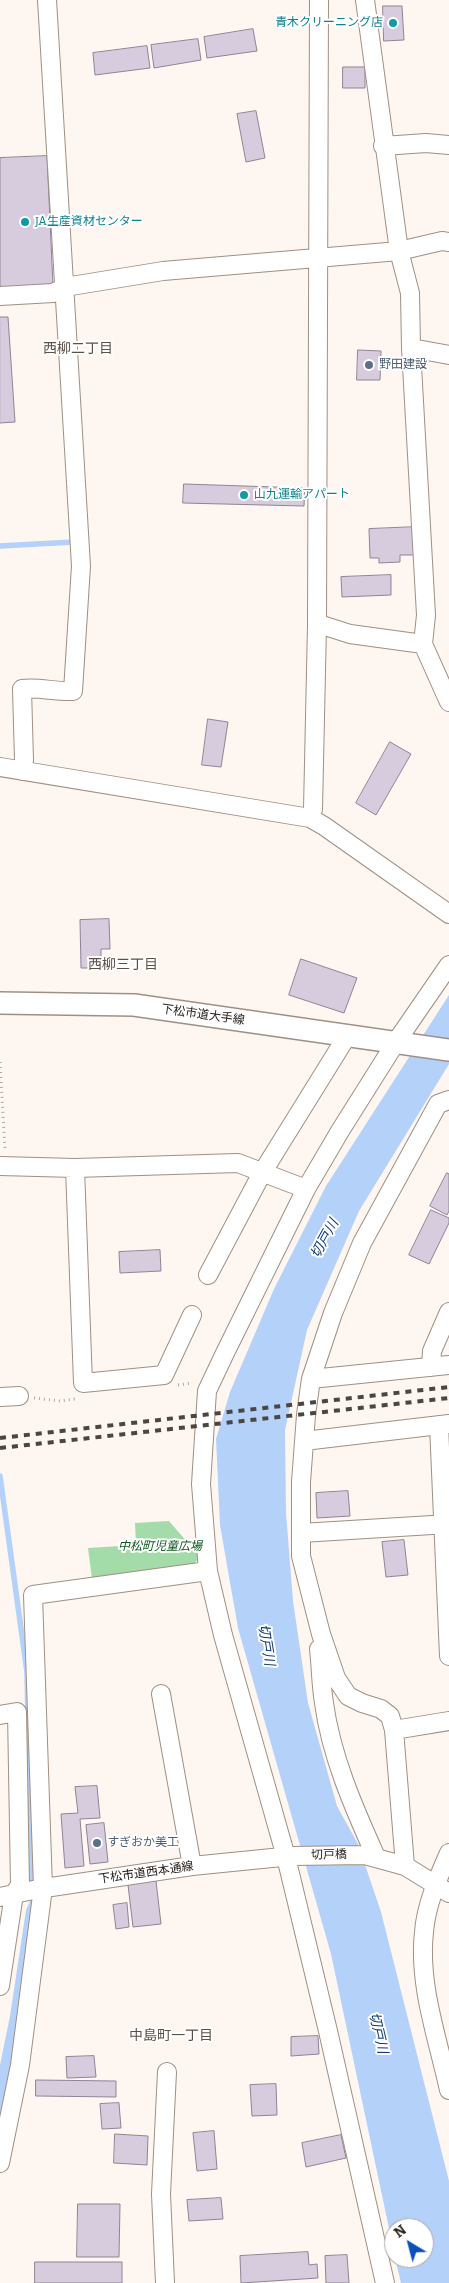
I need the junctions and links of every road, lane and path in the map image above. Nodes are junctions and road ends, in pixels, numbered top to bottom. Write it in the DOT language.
graph roads {
  1 [pos="46,0"];
  2 [pos="319,0"];
  3 [pos="364,0"];
  4 [pos="449,145"];
  5 [pos="383,146"];
  6 [pos="449,242"];
  7 [pos="399,251"];
  8 [pos="317,256"];
  9 [pos="65,287"];
  10 [pos="0,296"];
  11 [pos="411,348"];
  12 [pos="449,355"];
  13 [pos="317,625"];
  14 [pos="423,644"];
  15 [pos="449,702"];
  16 [pos="0,767"];
  17 [pos="22,771"];
  18 [pos="310,818"];
  19 [pos="449,914"];
  20 [pos="449,965"];
  21 [pos="0,1003"];
  22 [pos="347,1036"];
  23 [pos="401,1042"];
  24 [pos="449,1050"];
  25 [pos="0,1062"];
  26 [pos="449,1100"];
  27 [pos="3,1166"];
  28 [pos="74,1168"];
  29 [pos="262,1174"];
  30 [pos="306,1189"];
  31 [pos="208,1275"];
  32 [pos="449,1312"];
  33 [pos="192,1315"];
  34 [pos="449,1365"];
  35 [pos="431,1367"];
  36 [pos="311,1379"];
  37 [pos="19,1396"];
  38 [pos="0,1397"];
  39 [pos="444,1425"];
  40 [pos="304,1441"];
  41 [pos="446,1524"];
  42 [pos="301,1533"];
  43 [pos="208,1571"];
  44 [pos="321,1634"];
  45 [pos="448,1637"];
  46 [pos="449,1656"];
  47 [pos="161,1694"];
  48 [pos="0,1715"];
  49 [pos="449,1721"];
  50 [pos="394,1730"];
  51 [pos="449,1853"];
  52 [pos="289,1856"];
  53 [pos="370,1856"];
  54 [pos="192,1866"];
  55 [pos="405,1866"];
  56 [pos="442,1889"];
  57 [pos="24,1892"];
  58 [pos="0,1986"];
  59 [pos="167,2072"];
  60 [pos="449,2090"];
  61 [pos="0,2163"];
  62 [pos="165,2283"];
  63 [pos="385,2283"];
  1 -- 9 [label="street"];
  2 -- 8 [label="street"];
  3 -- 5 [label="street"];
  4 -- 5 [label="street"];
  5 -- 7 [label="street"];
  6 -- 7 [label="street"];
  7 -- 8 [label="street"];
  7 -- 11 [label="street"];
  8 -- 9 [label="street"];
  8 -- 13 [label="street"];
  9 -- 10 [label="street"];
  9 -- 17 [label="street"];
  11 -- 12 [label="street"];
  11 -- 14 [label="street"];
  13 -- 14 [label="street"];
  13 -- 18 [label="street"];
  14 -- 15 [label="street"];
  16 -- 17 [label="street"];
  17 -- 18 [label="street"];
  18 -- 19 [label="street"];
  20 -- 23 [label="street"];
  21 -- 22 [label="street, 下松市道大手線"];
  22 -- 23 [label="street, 下松市道大手線"];
  22 -- 29 [label="street"];
  23 -- 24 [label="street, 下松市道大手線"];
  23 -- 30 [label="street"];
  25 -- 27 [label="path"];
  26 -- 36 [label="street"];
  27 -- 28 [label="street"];
  28 -- 29 [label="street"];
  28 -- 33 [label="street"];
  29 -- 30 [label="street"];
  29 -- 31 [label="street"];
  30 -- 43 [label="street"];
  32 -- 35 [label="street"];
  34 -- 35 [label="street"];
  35 -- 36 [label="street"];
  36 -- 40 [label="street"];
  37 -- 38 [label="street"];
  39 -- 40 [label="street"];
  39 -- 41 [label="street"];
  40 -- 42 [label="street"];
  41 -- 42 [label="street"];
  41 -- 45 [label="street"];
  42 -- 44 [label="street"];
  43 -- 52 [label="street"];
  43 -- 57 [label="street"];
  44 -- 50 [label="street"];
  44 -- 53 [label="street"];
  45 -- 46 [label="street"];
  47 -- 54 [label="street"];
  48 -- 57 [label="street"];
  49 -- 50 [label="street"];
  50 -- 55 [label="street"];
  51 -- 56 [label="street"];
  52 -- 53 [label="street, 切戸橋"];
  52 -- 54 [label="street, 下松市道西本通線"];
  52 -- 63 [label="street"];
  53 -- 55 [label="street"];
  54 -- 57 [label="street, 下松市道西本通線"];
  55 -- 56 [label="street"];
  56 -- 60 [label="street"];
  57 -- 58 [label="street"];
  57 -- 61 [label="street"];
  59 -- 62 [label="street"];
}
